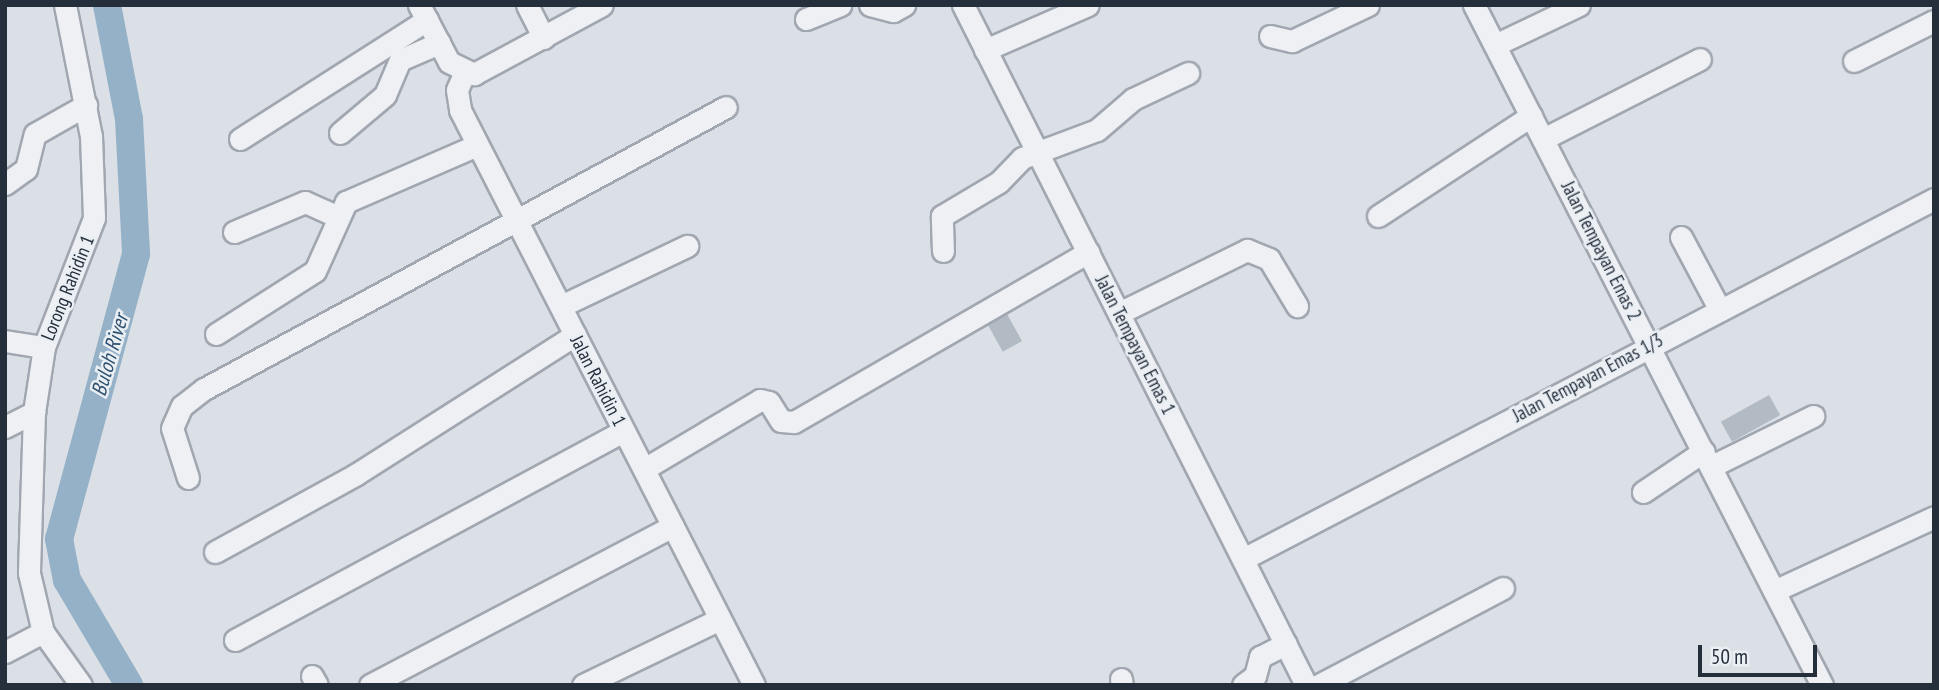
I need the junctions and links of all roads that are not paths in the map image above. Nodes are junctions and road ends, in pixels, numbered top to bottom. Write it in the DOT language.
graph roads {
  1 [pos="65,5"];
  2 [pos="527,5"];
  3 [pos="601,5"];
  4 [pos="840,5"];
  5 [pos="870,5"];
  6 [pos="904,5"];
  7 [pos="963,5"];
  8 [pos="1088,5"];
  9 [pos="1368,5"];
  10 [pos="1474,5"];
  11 [pos="1579,5"];
  12 [pos="423,13"];
  13 [pos="806,19"];
  14 [pos="1934,21"];
  15 [pos="1270,36"];
  16 [pos="544,38"];
  17 [pos="439,43"];
  18 [pos="1494,45"];
  19 [pos="985,50"];
  20 [pos="1700,59"];
  21 [pos="1854,61"];
  22 [pos="1188,73"];
  23 [pos="464,74"];
  24 [pos="86,105"];
  25 [pos="726,107"];
  26 [pos="1531,116"];
  27 [pos="340,133"];
  28 [pos="240,139"];
  29 [pos="1543,139"];
  30 [pos="477,145"];
  31 [pos="1036,150"];
  32 [pos="5,184"];
  33 [pos="1934,199"];
  34 [pos="336,216"];
  35 [pos="1378,216"];
  36 [pos="516,218"];
  37 [pos="234,232"];
  38 [pos="1681,237"];
  39 [pos="687,246"];
  40 [pos="943,251"];
  41 [pos="1088,253"];
  42 [pos="561,306"];
  43 [pos="1297,306"];
  44 [pos="1720,310"];
  45 [pos="1119,313"];
  46 [pos="216,334"];
  47 [pos="575,335"];
  48 [pos="5,341"];
  49 [pos="1649,346"];
  50 [pos="44,347"];
  51 [pos="34,412"];
  52 [pos="1813,416"];
  53 [pos="5,427"];
  54 [pos="623,430"];
  55 [pos="1708,458"];
  56 [pos="644,469"];
  57 [pos="188,478"];
  58 [pos="1643,492"];
  59 [pos="1934,517"];
  60 [pos="673,526"];
  61 [pos="215,552"];
  62 [pos="1243,559"];
  63 [pos="1503,588"];
  64 [pos="1774,591"];
  65 [pos="720,619"];
  66 [pos="43,632"];
  67 [pos="234,640"];
  68 [pos="1286,644"];
  69 [pos="5,652"];
  70 [pos="81,685"];
  71 [pos="370,685"];
  72 [pos="583,685"];
  73 [pos="754,685"];
  74 [pos="1243,685"];
  75 [pos="1306,685"];
  76 [pos="1319,685"];
  77 [pos="1822,685"];
  1 -- 24 [label="street, Lorong Rahidin 1"];
  2 -- 16 [label="street"];
  3 -- 16 [label="street"];
  4 -- 13 [label="street"];
  5 -- 6 [label="street"];
  7 -- 19 [label="street, Jalan Tempayan Emas 1"];
  8 -- 19 [label="street"];
  9 -- 15 [label="street"];
  10 -- 18 [label="street, Jalan Tempayan Emas 2"];
  11 -- 18 [label="street"];
  12 -- 17 [label="street"];
  12 -- 28 [label="street"];
  14 -- 21 [label="street"];
  16 -- 23 [label="street"];
  17 -- 23 [label="street"];
  17 -- 27 [label="street"];
  18 -- 26 [label="street, Jalan Tempayan Emas 2"];
  19 -- 31 [label="street, Jalan Tempayan Emas 1"];
  20 -- 29 [label="street"];
  22 -- 31 [label="street"];
  23 -- 30 [label="street, Jalan Rahidin 1"];
  24 -- 32 [label="street"];
  24 -- 50 [label="street, Lorong Rahidin 1"];
  25 -- 36 [label="street"];
  26 -- 29 [label="street, Jalan Tempayan Emas 2"];
  26 -- 35 [label="street"];
  29 -- 49 [label="street, Jalan Tempayan Emas 2"];
  30 -- 34 [label="street"];
  30 -- 36 [label="street, Jalan Rahidin 1"];
  31 -- 40 [label="street"];
  31 -- 41 [label="street, Jalan Tempayan Emas 1"];
  33 -- 44 [label="street, Jalan Tempayan Emas 1/3"];
  34 -- 37 [label="street"];
  34 -- 46 [label="street"];
  36 -- 42 [label="street, Jalan Rahidin 1"];
  36 -- 57 [label="street"];
  38 -- 44 [label="street"];
  39 -- 42 [label="street"];
  41 -- 45 [label="street, Jalan Tempayan Emas 1"];
  41 -- 56 [label="street"];
  42 -- 47 [label="street, Jalan Rahidin 1"];
  43 -- 45 [label="street"];
  44 -- 49 [label="street, Jalan Tempayan Emas 1/3"];
  45 -- 62 [label="street, Jalan Tempayan Emas 1"];
  47 -- 54 [label="street, Jalan Rahidin 1"];
  47 -- 61 [label="street"];
  48 -- 50 [label="street"];
  49 -- 55 [label="street, Jalan Tempayan Emas 2"];
  49 -- 62 [label="street, Jalan Tempayan Emas 1/3"];
  50 -- 51 [label="street, Lorong Rahidin 1"];
  51 -- 53 [label="street"];
  51 -- 66 [label="street, Lorong Rahidin 1"];
  52 -- 55 [label="street"];
  54 -- 56 [label="street, Jalan Rahidin 1"];
  54 -- 67 [label="street"];
  55 -- 58 [label="street"];
  55 -- 64 [label="street, Jalan Tempayan Emas 2"];
  56 -- 60 [label="street, Jalan Rahidin 1"];
  59 -- 64 [label="street"];
  60 -- 65 [label="street, Jalan Rahidin 1"];
  60 -- 71 [label="street"];
  62 -- 68 [label="street, Jalan Tempayan Emas 1"];
  63 -- 76 [label="street"];
  64 -- 77 [label="street, Jalan Tempayan Emas 2"];
  65 -- 72 [label="street"];
  65 -- 73 [label="street, Jalan Rahidin 1"];
  66 -- 69 [label="street"];
  66 -- 70 [label="street, Lorong Rahidin 1"];
  68 -- 74 [label="street"];
  68 -- 75 [label="street, Jalan Tempayan Emas 1"];
}
